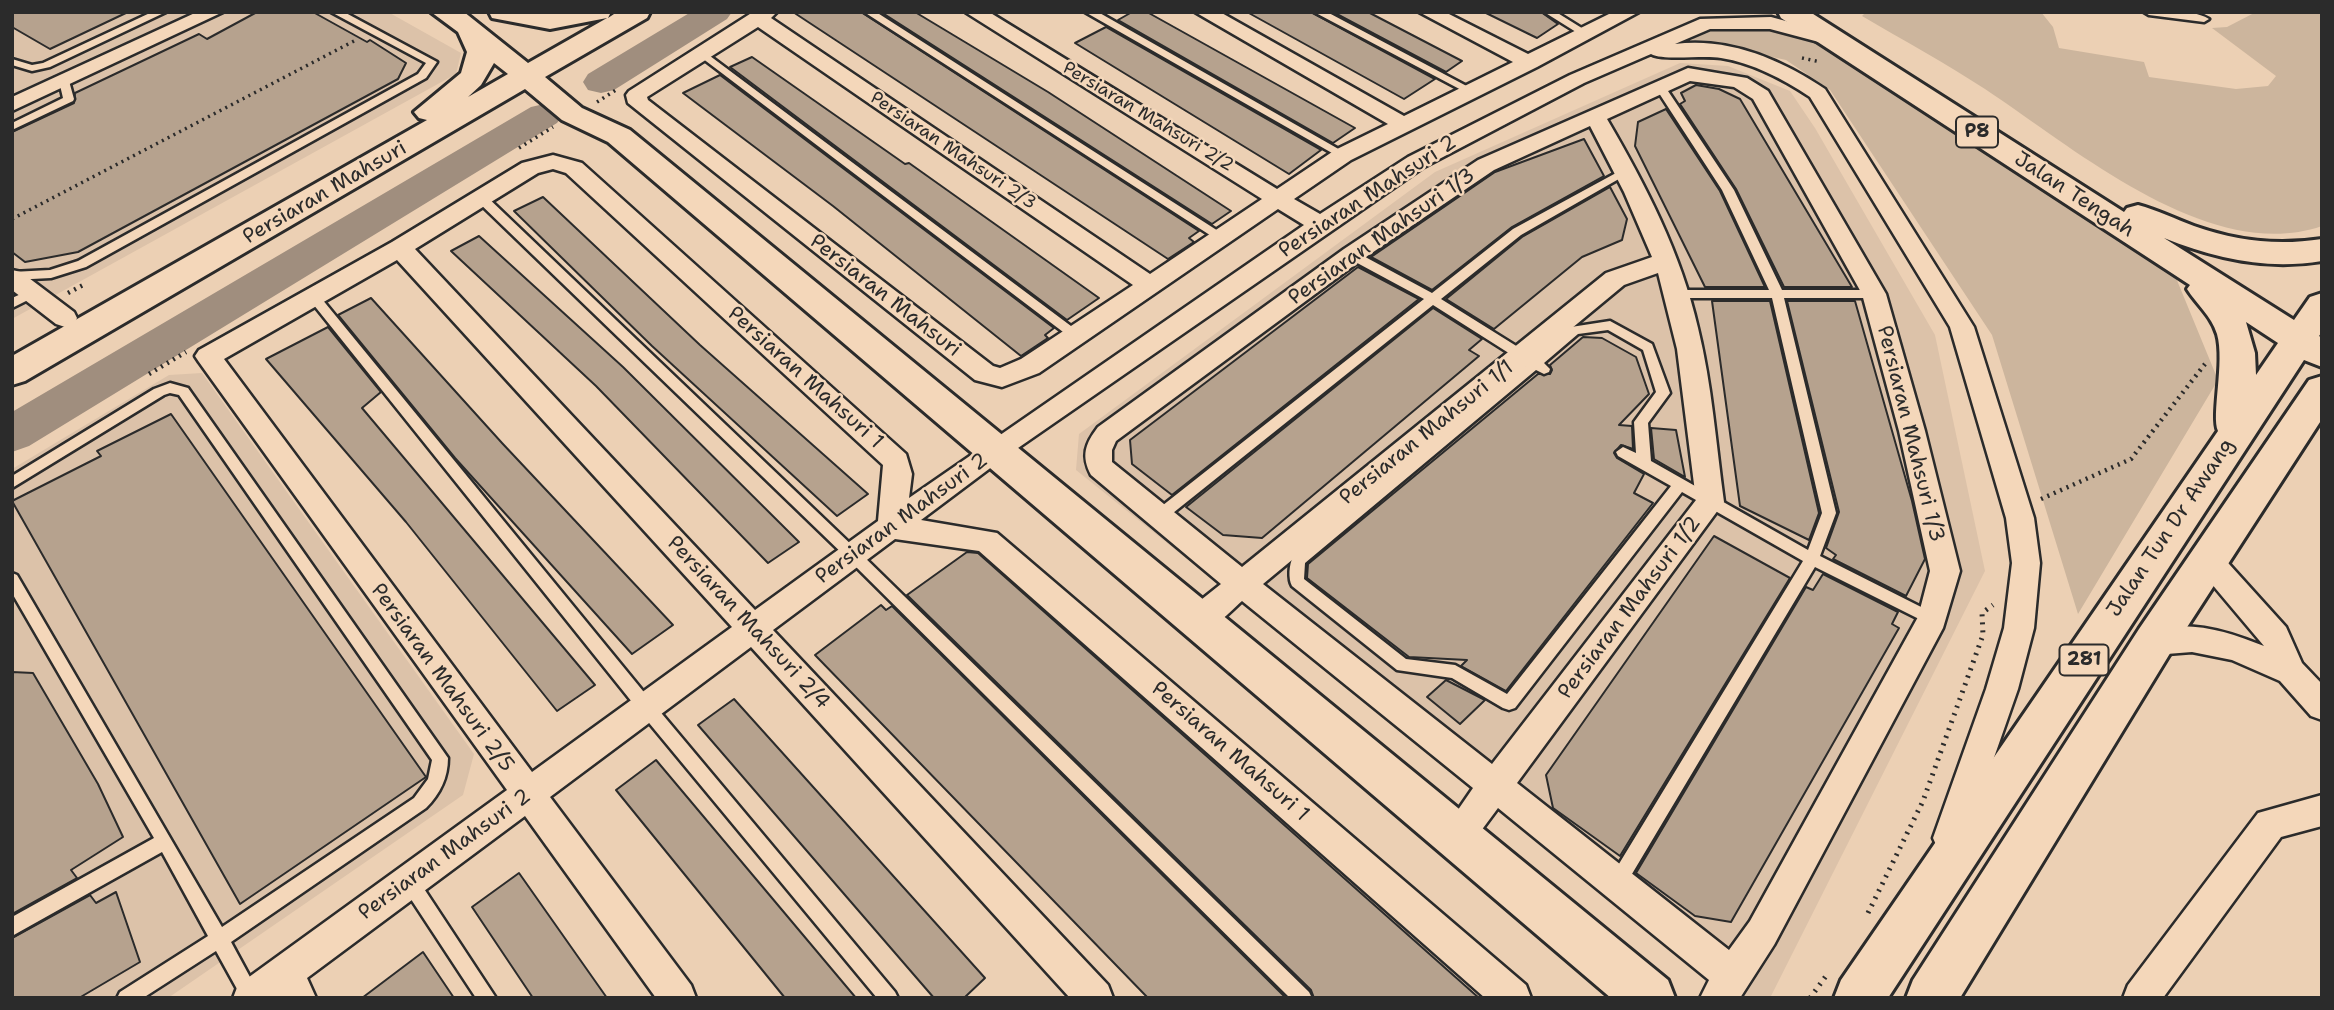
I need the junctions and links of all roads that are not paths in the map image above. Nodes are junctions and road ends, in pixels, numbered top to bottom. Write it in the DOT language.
graph roads {
  1 [pos="161,12"];
  2 [pos="212,12"];
  3 [pos="337,12"];
  4 [pos="444,12"];
  5 [pos="502,12"];
  6 [pos="598,12"];
  7 [pos="610,12"];
  8 [pos="637,12"];
  9 [pos="869,12"];
  10 [pos="975,12"];
  11 [pos="1090,12"];
  12 [pos="1205,12"];
  13 [pos="1319,12"];
  14 [pos="1429,12"];
  15 [pos="1549,12"];
  16 [pos="1695,12"];
  17 [pos="1791,12"];
  18 [pos="1819,12"];
  19 [pos="2149,12"];
  20 [pos="1629,13"];
  21 [pos="762,15"];
  22 [pos="2204,19"];
  23 [pos="477,20"];
  24 [pos="1588,35"];
  25 [pos="1834,40"];
  26 [pos="702,53"];
  27 [pos="12,62"];
  28 [pos="1530,62"];
  29 [pos="531,65"];
  30 [pos="1577,79"];
  31 [pos="64,81"];
  32 [pos="1660,87"];
  33 [pos="1471,91"];
  34 [pos="565,92"];
  35 [pos="12,105"];
  36 [pos="468,112"];
  37 [pos="425,116"];
  38 [pos="1595,117"];
  39 [pos="1403,124"];
  40 [pos="12,127"];
  41 [pos="1452,141"];
  42 [pos="1343,155"];
  43 [pos="1486,165"];
  44 [pos="1627,170"];
  45 [pos="480,197"];
  46 [pos="1279,197"];
  47 [pos="2138,215"];
  48 [pos="1320,225"];
  49 [pos="1220,236"];
  50 [pos="400,248"];
  51 [pos="2322,250"];
  52 [pos="2163,252"];
  53 [pos="1352,255"];
  54 [pos="1664,262"];
  55 [pos="1148,284"];
  56 [pos="17,288"];
  57 [pos="1777,293"];
  58 [pos="1676,294"];
  59 [pos="1874,294"];
  60 [pos="313,296"];
  61 [pos="1431,298"];
  62 [pos="65,318"];
  63 [pos="2315,329"];
  64 [pos="1075,335"];
  65 [pos="12,348"];
  66 [pos="208,356"];
  67 [pos="1534,363"];
  68 [pos="12,372"];
  69 [pos="2322,388"];
  70 [pos="2322,431"];
  71 [pos="2233,436"];
  72 [pos="995,450"];
  73 [pos="1623,453"];
  74 [pos="2277,461"];
  75 [pos="1644,464"];
  76 [pos="12,483"];
  77 [pos="1680,485"];
  78 [pos="1710,502"];
  79 [pos="1158,517"];
  80 [pos="891,527"];
  81 [pos="853,555"];
  82 [pos="1812,559"];
  83 [pos="2210,562"];
  84 [pos="12,580"];
  85 [pos="1242,583"];
  86 [pos="1198,620"];
  87 [pos="1932,620"];
  88 [pos="753,628"];
  89 [pos="2154,642"];
  90 [pos="2291,672"];
  91 [pos="2322,706"];
  92 [pos="646,707"];
  93 [pos="1494,788"];
  94 [pos="527,795"];
  95 [pos="2322,810"];
  96 [pos="1457,836"];
  97 [pos="165,841"];
  98 [pos="409,881"];
  99 [pos="1617,883"];
  100 [pos="1934,883"];
  101 [pos="12,927"];
  102 [pos="221,938"];
  103 [pos="1847,981"];
  104 [pos="291,985"];
  105 [pos="1726,987"];
  106 [pos="126,998"];
  107 [pos="251,998"];
  108 [pos="487,998"];
  109 [pos="678,998"];
  110 [pos="889,998"];
  111 [pos="1095,998"];
  112 [pos="1303,998"];
  113 [pos="1513,998"];
  114 [pos="1650,998"];
  115 [pos="1931,998"];
  116 [pos="2141,998"];
  1 -- 27 [label="lane"];
  2 -- 31 [label="street"];
  3 -- 56 [label="lane"];
  4 -- 23 [label="street"];
  5 -- 6 [label="street"];
  7 -- 29 [label="street, Persiaran Mahsuri"];
  8 -- 29 [label="street, Persiaran Mahsuri"];
  8 -- 34 [label="street"];
  9 -- 49 [label="lane"];
  10 -- 46 [label="street, Persiaran Mahsuri 2/2"];
  11 -- 42 [label="lane"];
  12 -- 39 [label="street"];
  13 -- 33 [label="lane"];
  14 -- 28 [label="street"];
  15 -- 24 [label="lane"];
  16 -- 30 [label="street"];
  17 -- 25 [label="street, Jalan Tengah / P8"];
  18 -- 47 [label="street, Jalan Tengah / P8"];
  19 -- 22 [label="lane"];
  20 -- 24 [label="street"];
  21 -- 26 [label="street"];
  21 -- 55 [label="street, Persiaran Mahsuri 2/3"];
  23 -- 29 [label="street"];
  23 -- 37 [label="street"];
  24 -- 28 [label="street"];
  25 -- 30 [label="street"];
  25 -- 52 [label="street, Jalan Tengah / P8"];
  26 -- 64 [label="lane"];
  26 -- 64 [label="street, Persiaran Mahsuri"];
  28 -- 33 [label="street"];
  29 -- 34 [label="street"];
  29 -- 36 [label="street, Persiaran Mahsuri"];
  29 -- 37 [label="street, Persiaran Mahsuri"];
  30 -- 41 [label="street, Persiaran Mahsuri 2"];
  30 -- 100 [label="street"];
  31 -- 35 [label="street"];
  31 -- 40 [label="lane"];
  32 -- 38 [label="street, Persiaran Mahsuri 1/3"];
  32 -- 57 [label="lane"];
  32 -- 59 [label="street, Persiaran Mahsuri 1/3"];
  33 -- 39 [label="street"];
  34 -- 36 [label="street"];
  34 -- 72 [label="street"];
  36 -- 68 [label="street, Persiaran Mahsuri"];
  37 -- 62 [label="street, Persiaran Mahsuri"];
  38 -- 43 [label="street, Persiaran Mahsuri 1/3"];
  38 -- 44 [label="street, Persiaran Mahsuri 1/2"];
  39 -- 42 [label="street"];
  41 -- 43 [label="street"];
  41 -- 48 [label="street, Persiaran Mahsuri 2"];
  42 -- 46 [label="street"];
  43 -- 53 [label="street, Persiaran Mahsuri 1/3"];
  44 -- 54 [label="street, Persiaran Mahsuri 1/2"];
  44 -- 61 [label="lane"];
  45 -- 50 [label="street, Persiaran Mahsuri 1"];
  45 -- 80 [label="street, Persiaran Mahsuri 1"];
  45 -- 81 [label="lane"];
  46 -- 48 [label="street, Persiaran Mahsuri 2/2"];
  46 -- 49 [label="street"];
  47 -- 51 [label="street"];
  47 -- 63 [label="street, Jalan Tengah / P8"];
  48 -- 72 [label="street, Persiaran Mahsuri 2"];
  49 -- 55 [label="street"];
  50 -- 60 [label="street, Persiaran Mahsuri 1"];
  50 -- 88 [label="street, Persiaran Mahsuri 2/4"];
  52 -- 63 [label="street, Jalan Tengah / P8"];
  52 -- 71 [label="street"];
  53 -- 61 [label="lane"];
  53 -- 79 [label="street, Persiaran Mahsuri 1/3"];
  54 -- 58 [label="street, Persiaran Mahsuri 1/2"];
  54 -- 67 [label="street, Persiaran Mahsuri 1/1"];
  55 -- 64 [label="street"];
  56 -- 62 [label="street"];
  57 -- 58 [label="lane"];
  57 -- 59 [label="lane"];
  57 -- 82 [label="lane"];
  58 -- 78 [label="street, Persiaran Mahsuri 1/2"];
  59 -- 87 [label="street, Persiaran Mahsuri 1/3"];
  60 -- 66 [label="street, Persiaran Mahsuri 1"];
  60 -- 92 [label="lane"];
  61 -- 67 [label="lane"];
  61 -- 79 [label="lane"];
  62 -- 65 [label="street, Persiaran Mahsuri"];
  63 -- 71 [label="street, Jalan Tun Dr Awang / 281"];
  66 -- 94 [label="street, Persiaran Mahsuri 2/5"];
  67 -- 75 [label="lane"];
  67 -- 77 [label="lane"];
  67 -- 85 [label="street, Persiaran Mahsuri 1/1"];
  69 -- 74 [label="street, 281"];
  70 -- 74 [label="street"];
  71 -- 100 [label="street, Jalan Tun Dr Awang / 281"];
  72 -- 80 [label="street, Persiaran Mahsuri 2"];
  72 -- 86 [label="street"];
  73 -- 75 [label="lane"];
  74 -- 83 [label="street, 281"];
  75 -- 77 [label="lane"];
  76 -- 102 [label="lane"];
  77 -- 78 [label="lane"];
  78 -- 82 [label="lane"];
  78 -- 93 [label="street, Persiaran Mahsuri 1/2"];
  79 -- 85 [label="street, Persiaran Mahsuri 1/3"];
  80 -- 81 [label="street, Persiaran Mahsuri 2"];
  80 -- 113 [label="street, Persiaran Mahsuri 1"];
  81 -- 88 [label="street, Persiaran Mahsuri 2"];
  81 -- 112 [label="lane"];
  82 -- 87 [label="lane"];
  82 -- 99 [label="lane"];
  83 -- 89 [label="street, 281"];
  83 -- 90 [label="street"];
  84 -- 97 [label="lane"];
  85 -- 86 [label="street, Persiaran Mahsuri 1/1"];
  85 -- 93 [label="street, Persiaran Mahsuri 1/3"];
  86 -- 96 [label="street"];
  87 -- 105 [label="street, Persiaran Mahsuri 1/3"];
  88 -- 92 [label="street, Persiaran Mahsuri 2"];
  88 -- 111 [label="street, Persiaran Mahsuri 2/4"];
  89 -- 90 [label="street"];
  89 -- 115 [label="street, 281"];
  90 -- 91 [label="street"];
  92 -- 94 [label="street, Persiaran Mahsuri 2"];
  92 -- 110 [label="lane"];
  93 -- 96 [label="street, Persiaran Mahsuri 1/2"];
  93 -- 99 [label="street, Persiaran Mahsuri 1/3"];
  94 -- 98 [label="street, Persiaran Mahsuri 2"];
  94 -- 109 [label="street, Persiaran Mahsuri 2/5"];
  95 -- 116 [label="street"];
  96 -- 114 [label="street"];
  97 -- 101 [label="lane"];
  97 -- 102 [label="lane"];
  98 -- 104 [label="street, Persiaran Mahsuri 2"];
  98 -- 108 [label="lane"];
  99 -- 105 [label="street, Persiaran Mahsuri 1/3"];
  100 -- 103 [label="street, Jalan Tun Dr Awang / 281"];
  102 -- 106 [label="lane"];
  102 -- 107 [label="lane"];
  104 -- 107 [label="street, Persiaran Mahsuri 2"];
}
